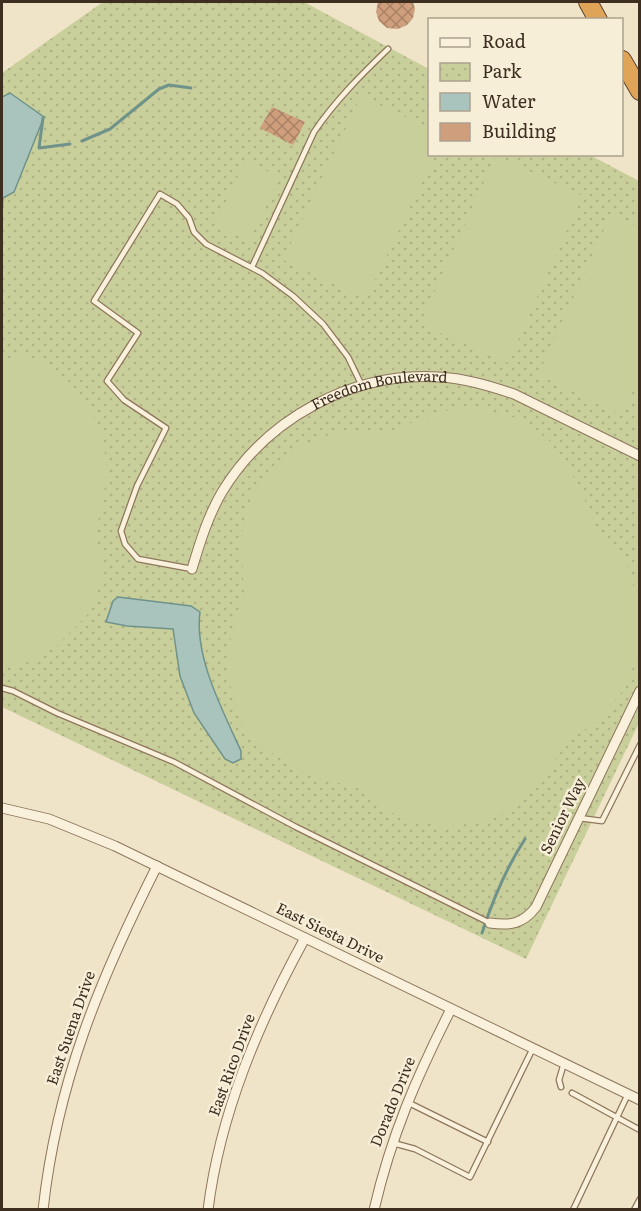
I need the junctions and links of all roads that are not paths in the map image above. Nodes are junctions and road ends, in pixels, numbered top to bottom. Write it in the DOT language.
graph roads {
  1 [pos="588,2"];
  2 [pos="597,18"];
  3 [pos="388,49"];
  4 [pos="623,63"];
  5 [pos="639,91"];
  6 [pos="252,267"];
  7 [pos="362,386"];
  8 [pos="639,456"];
  9 [pos="192,569"];
  10 [pos="2,688"];
  11 [pos="639,691"];
  12 [pos="639,745"];
  13 [pos="2,808"];
  14 [pos="579,818"];
  15 [pos="157,866"];
  16 [pos="486,921"];
  17 [pos="305,938"];
  18 [pos="451,1009"];
  19 [pos="533,1048"];
  20 [pos="564,1063"];
  21 [pos="561,1087"];
  22 [pos="572,1093"];
  23 [pos="628,1094"];
  24 [pos="639,1100"];
  25 [pos="407,1102"];
  26 [pos="616,1117"];
  27 [pos="639,1130"];
  28 [pos="488,1142"];
  29 [pos="391,1143"];
  30 [pos="639,1199"];
  31 [pos="43,1209"];
  32 [pos="208,1209"];
  33 [pos="374,1209"];
  34 [pos="573,1209"];
  35 [pos="634,1209"];
  1 -- 2 [label="highway"];
  3 -- 6 [label="lane"];
  4 -- 5 [label="highway"];
  6 -- 7 [label="lane"];
  6 -- 9 [label="lane"];
  7 -- 8 [label="street, Freedom Boulevard"];
  7 -- 9 [label="street, Freedom Boulevard"];
  10 -- 16 [label="lane"];
  11 -- 14 [label="street, Senior Way"];
  12 -- 14 [label="lane"];
  13 -- 15 [label="street, East Siesta Drive"];
  14 -- 16 [label="street, Senior Way"];
  15 -- 17 [label="street, East Siesta Drive"];
  15 -- 31 [label="street, East Suena Drive"];
  17 -- 18 [label="street, East Siesta Drive"];
  17 -- 32 [label="street, East Rico Drive"];
  18 -- 19 [label="street, East Siesta Drive"];
  18 -- 25 [label="street, Dorado Drive"];
  19 -- 20 [label="street, East Siesta Drive"];
  19 -- 28 [label="lane"];
  20 -- 21 [label="lane"];
  20 -- 23 [label="street, East Siesta Drive"];
  22 -- 26 [label="lane"];
  23 -- 24 [label="street, East Siesta Drive"];
  23 -- 26 [label="lane"];
  25 -- 28 [label="lane"];
  25 -- 29 [label="street, Dorado Drive"];
  26 -- 27 [label="lane"];
  26 -- 34 [label="lane"];
  28 -- 29 [label="lane"];
  29 -- 33 [label="street, Dorado Drive"];
  30 -- 35 [label="lane"];
}
